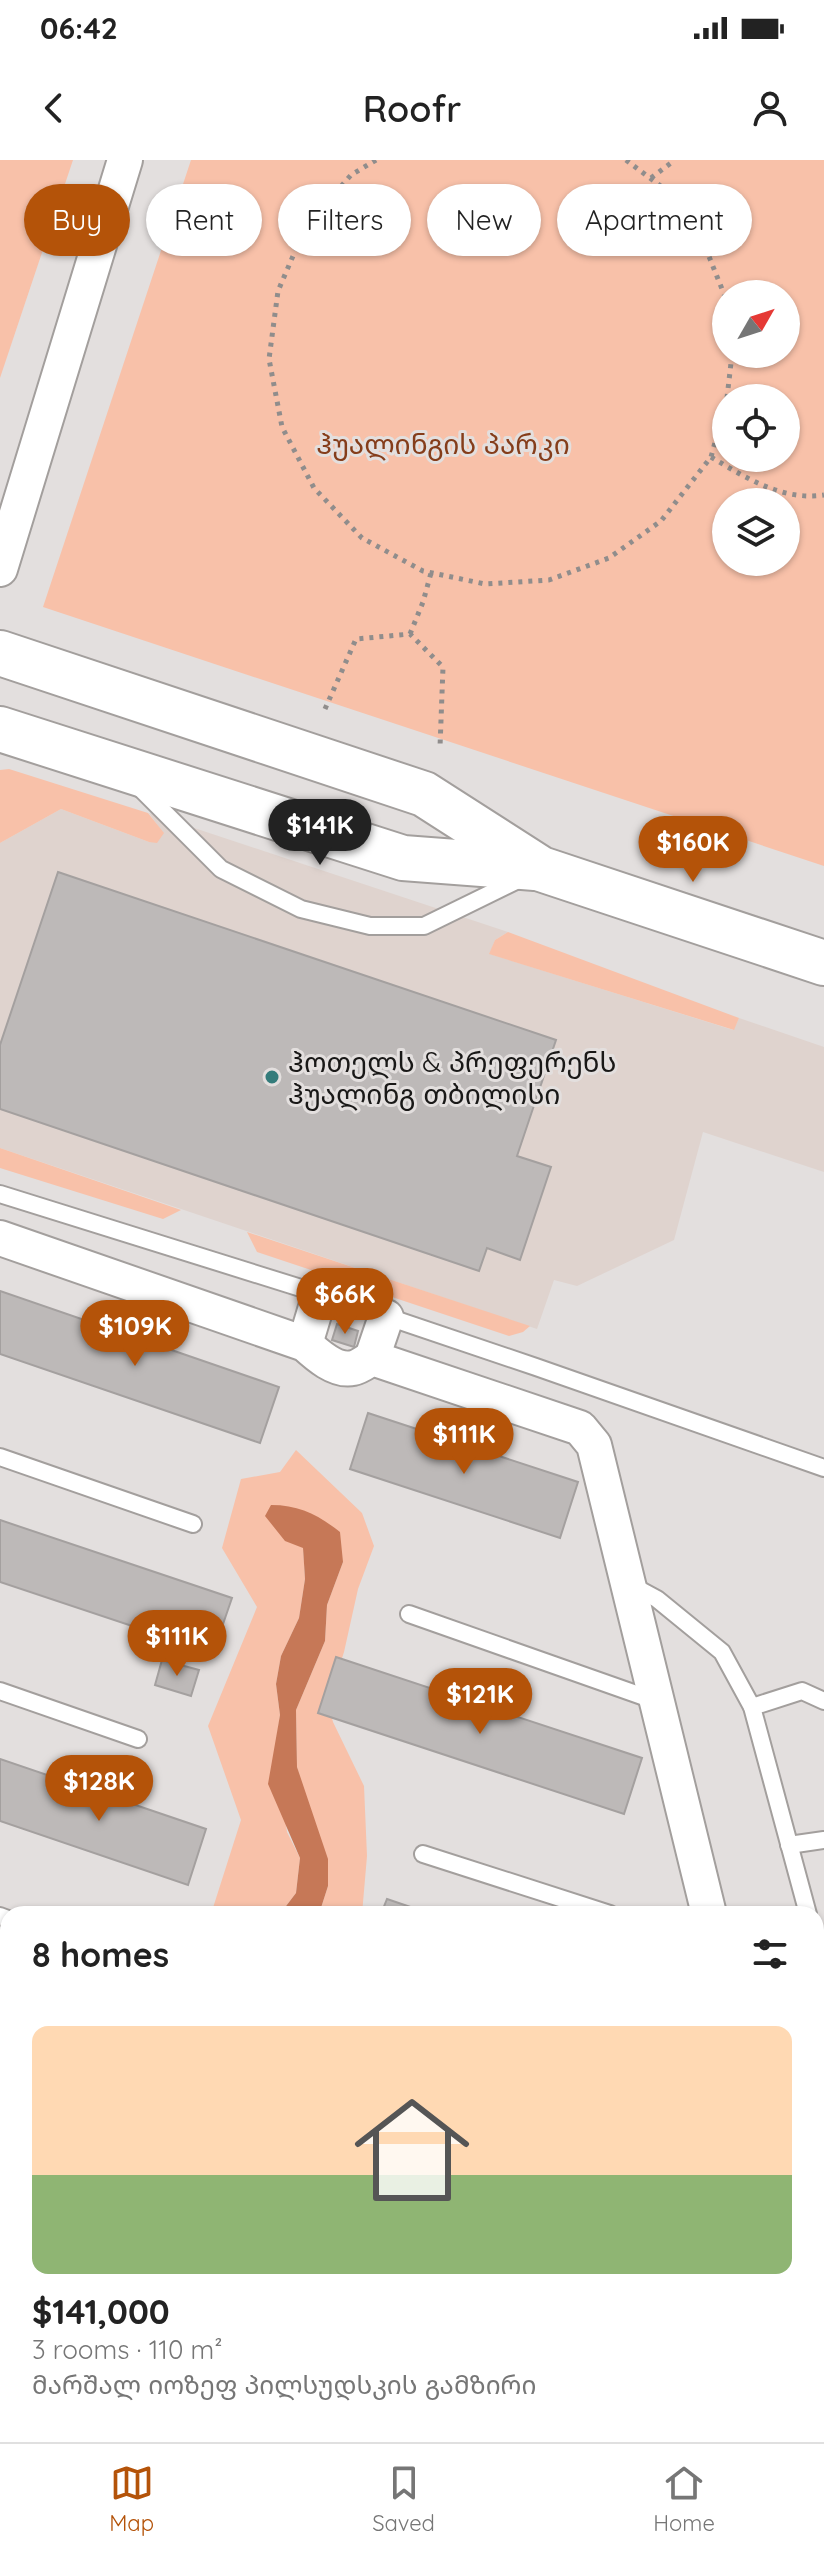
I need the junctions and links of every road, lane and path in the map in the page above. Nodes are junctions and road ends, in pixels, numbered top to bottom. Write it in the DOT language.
graph roads {
  1 [pos="125,160"];
  2 [pos="376,160"];
  3 [pos="626,160"];
  4 [pos="675,160"];
  5 [pos="651,178"];
  6 [pos="718,280"];
  7 [pos="712,453"];
  8 [pos="711,457"];
  9 [pos="824,495"];
  10 [pos="0,569"];
  11 [pos="431,573"];
  12 [pos="410,634"];
  13 [pos="0,653"];
  14 [pos="325,709"];
  15 [pos="0,729"];
  16 [pos="440,747"];
  17 [pos="119,767"];
  18 [pos="541,869"];
  19 [pos="824,963"];
  20 [pos="0,1194"];
  21 [pos="0,1238"];
  22 [pos="320,1294"];
  23 [pos="386,1317"];
  24 [pos="305,1344"];
  25 [pos="372,1358"];
  26 [pos="0,1457"];
  27 [pos="824,1468"];
  28 [pos="193,1524"];
  29 [pos="628,1584"];
  30 [pos="409,1614"];
  31 [pos="0,1691"];
  32 [pos="656,1701"];
  33 [pos="824,1701"];
  34 [pos="752,1707"];
  35 [pos="138,1739"];
  36 [pos="824,1840"];
  37 [pos="789,1845"];
  38 [pos="423,1854"];
  39 [pos="585,1906"];
  40 [pos="707,1906"];
  41 [pos="806,1906"];
  1 -- 10 [label="street"];
  2 -- 11 [label="path"];
  3 -- 5 [label="path"];
  4 -- 5 [label="path"];
  5 -- 6 [label="path"];
  7 -- 8 [label="path"];
  8 -- 9 [label="path"];
  8 -- 11 [label="path"];
  11 -- 12 [label="path"];
  12 -- 14 [label="path"];
  12 -- 16 [label="path"];
  13 -- 18 [label="main road"];
  15 -- 17 [label="main road"];
  17 -- 18 [label="main road"];
  17 -- 18 [label="lane"];
  18 -- 19 [label="main road"];
  20 -- 22 [label="lane"];
  21 -- 24 [label="street"];
  22 -- 23 [label="lane"];
  22 -- 24 [label="street"];
  23 -- 25 [label="street"];
  23 -- 27 [label="lane"];
  24 -- 25 [label="street"];
  25 -- 29 [label="street"];
  26 -- 28 [label="lane"];
  29 -- 32 [label="street"];
  29 -- 34 [label="lane"];
  30 -- 32 [label="lane"];
  31 -- 35 [label="lane"];
  32 -- 40 [label="street"];
  33 -- 34 [label="lane"];
  34 -- 37 [label="lane"];
  36 -- 37 [label="lane"];
  37 -- 41 [label="lane"];
  38 -- 39 [label="lane"];
}
